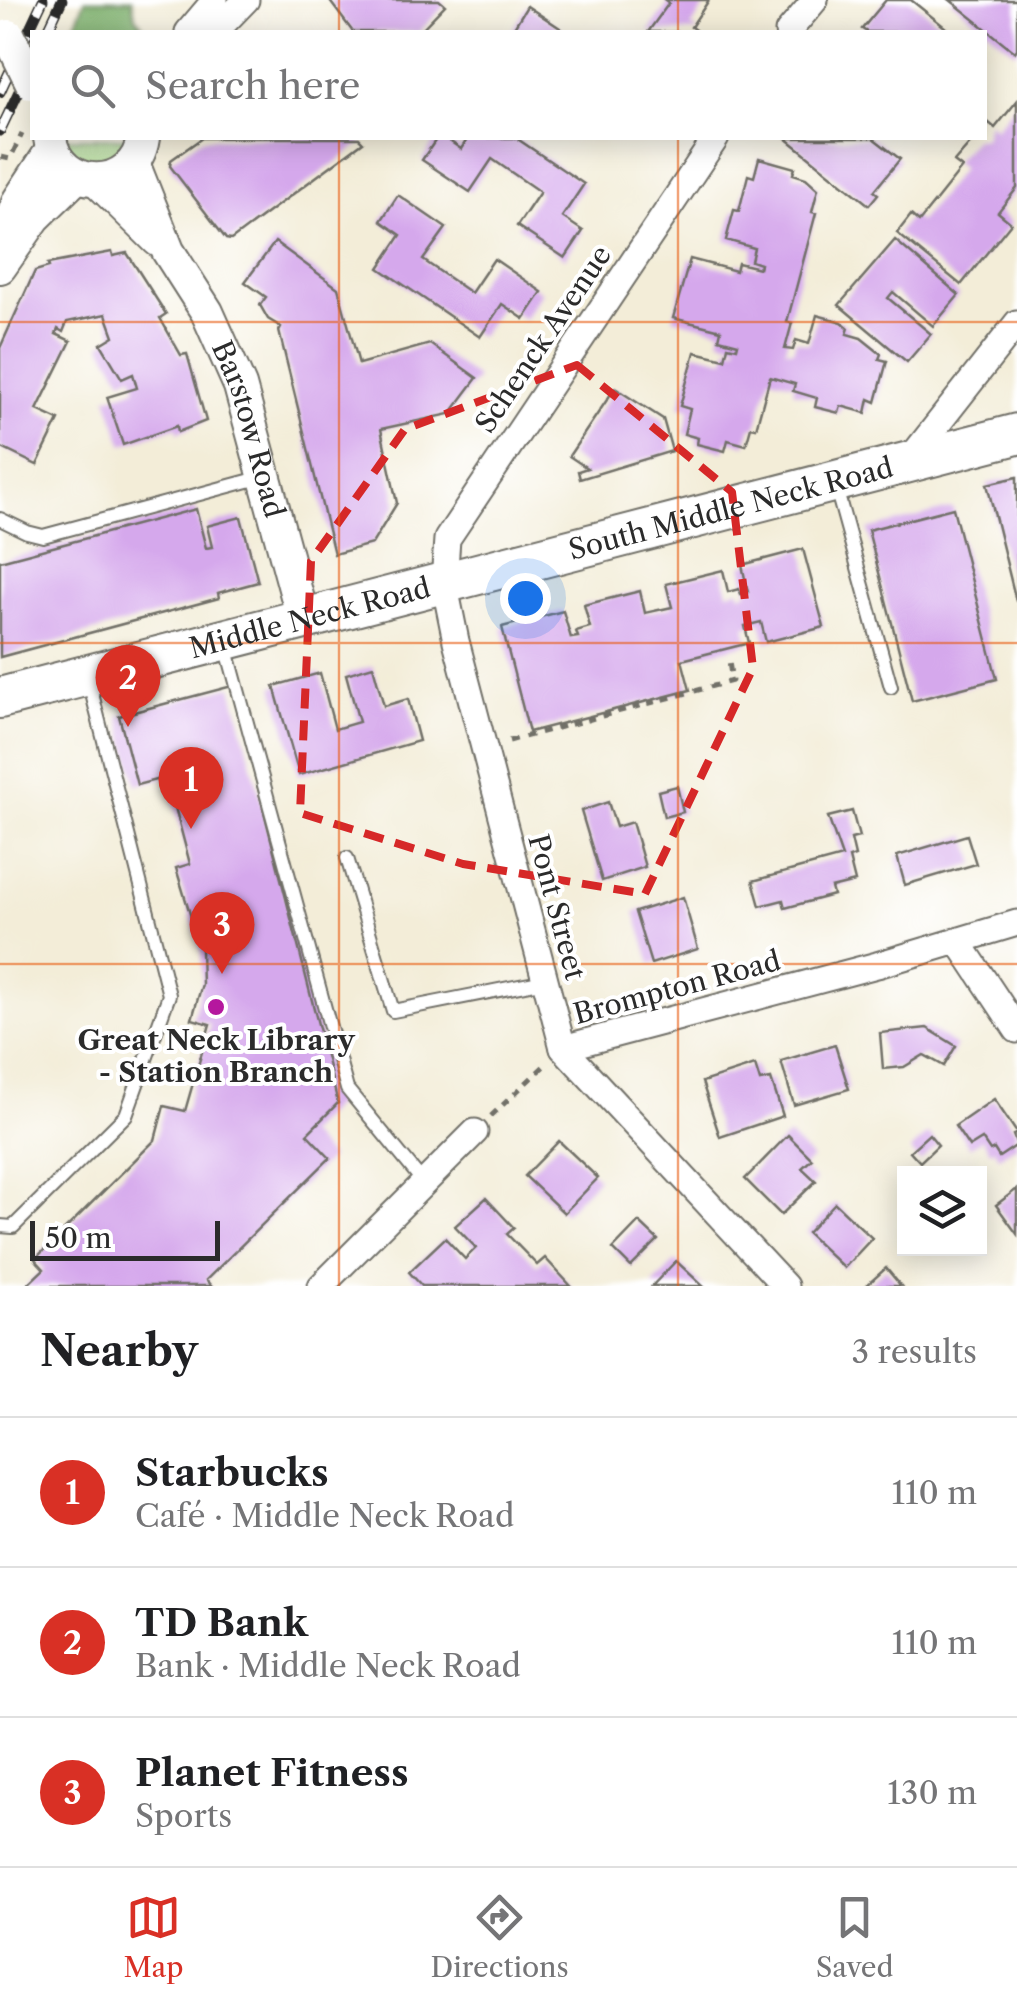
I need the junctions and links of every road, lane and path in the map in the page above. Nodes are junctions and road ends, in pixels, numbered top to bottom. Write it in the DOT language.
graph roads {
  1 [pos="215,0"];
  2 [pos="246,0"];
  3 [pos="815,0"];
  4 [pos="190,30"];
  5 [pos="217,30"];
  6 [pos="790,30"];
  7 [pos="14,39"];
  8 [pos="30,78"];
  9 [pos="42,140"];
  10 [pos="715,140"];
  11 [pos="138,150"];
  12 [pos="1,156"];
  13 [pos="87,179"];
  14 [pos="0,249"];
  15 [pos="168,250"];
  16 [pos="0,267"];
  17 [pos="1017,323"];
  18 [pos="1017,434"];
  19 [pos="907,462"];
  20 [pos="265,477"];
  21 [pos="834,480"];
  22 [pos="0,519"];
  23 [pos="444,582"];
  24 [pos="302,618"];
  25 [pos="224,639"];
  26 [pos="729,662"];
  27 [pos="87,675"];
  28 [pos="891,687"];
  29 [pos="0,698"];
  30 [pos="509,741"];
  31 [pos="347,858"];
  32 [pos="1017,923"];
  33 [pos="958,940"];
  34 [pos="545,982"];
  35 [pos="1017,1030"];
  36 [pos="563,1048"];
  37 [pos="474,1132"];
  38 [pos="424,1183"];
  39 [pos="0,1226"];
  40 [pos="337,1281"];
  41 [pos="785,1286"];
  1 -- 4 [label="street"];
  2 -- 5 [label="street"];
  3 -- 6 [label="street"];
  7 -- 8 [label="street, bridge"];
  9 -- 12 [label="path"];
  9 -- 13 [label="street, Barstow Road"];
  9 -- 14 [label="street"];
  10 -- 23 [label="street, Schenck Avenue"];
  11 -- 13 [label="street"];
  11 -- 15 [label="street, Barstow Road"];
  13 -- 15 [label="street, Barstow Road"];
  13 -- 16 [label="street"];
  15 -- 20 [label="street, Barstow Road"];
  17 -- 19 [label="street"];
  18 -- 19 [label="main road, South Middle Neck Road"];
  19 -- 21 [label="main road, South Middle Neck Road"];
  20 -- 22 [label="lane"];
  20 -- 24 [label="street, Barstow Road"];
  21 -- 23 [label="main road, South Middle Neck Road"];
  21 -- 28 [label="lane"];
  23 -- 24 [label="main road, Middle Neck Road"];
  23 -- 34 [label="street, Pont Street"];
  24 -- 25 [label="main road, Middle Neck Road"];
  25 -- 27 [label="main road, Middle Neck Road"];
  25 -- 38 [label="lane"];
  26 -- 30 [label="path"];
  27 -- 29 [label="main road, Middle Neck Road"];
  27 -- 39 [label="lane"];
  31 -- 34 [label="lane"];
  32 -- 33 [label="street, Brompton Road"];
  33 -- 35 [label="street"];
  33 -- 36 [label="street, Brompton Road"];
  34 -- 36 [label="street, Pont Street"];
  36 -- 37 [label="path, Brompton Road"];
  36 -- 41 [label="street, Pont Street"];
  37 -- 38 [label="street"];
  38 -- 40 [label="street"];
}
